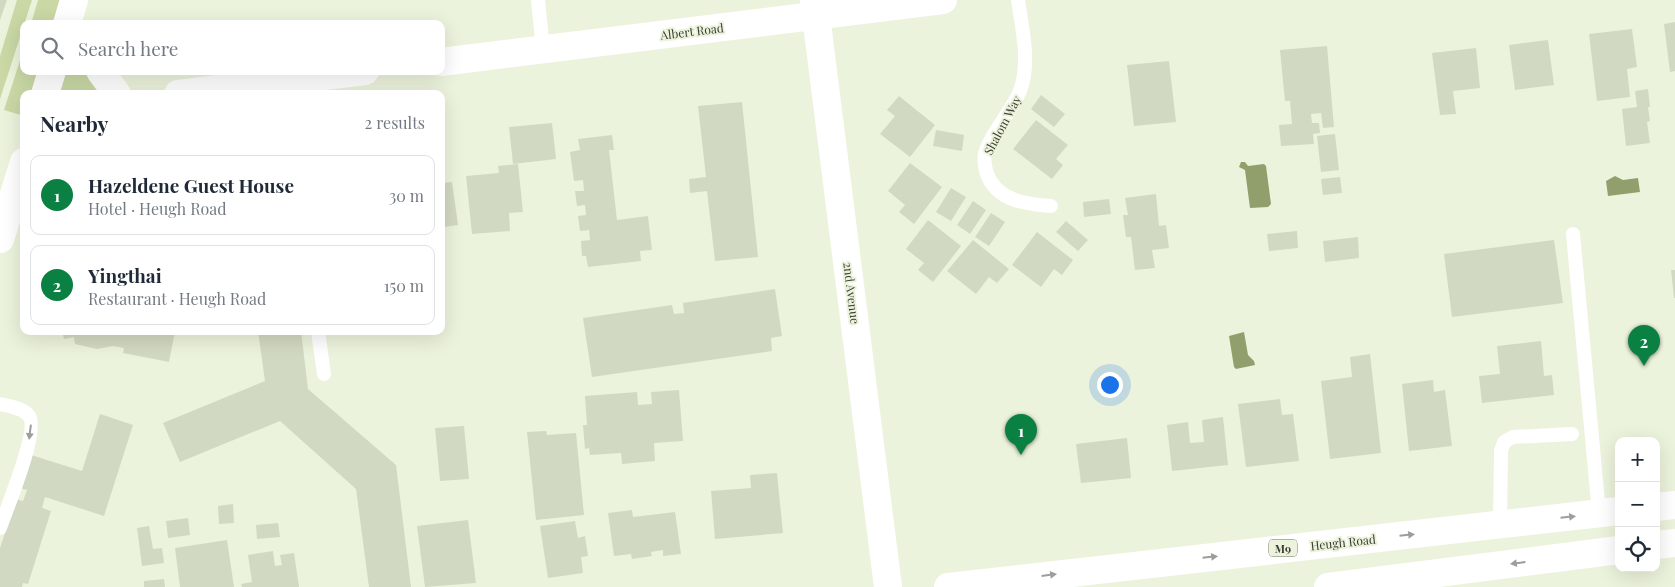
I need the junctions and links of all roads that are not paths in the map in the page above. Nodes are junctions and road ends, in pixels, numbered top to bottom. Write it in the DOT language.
graph roads {
  1 [pos="74,0"];
  2 [pos="538,0"];
  3 [pos="943,0"];
  4 [pos="1018,0"];
  5 [pos="815,8"];
  6 [pos="68,20"];
  7 [pos="543,50"];
  8 [pos="445,62"];
  9 [pos="51,75"];
  10 [pos="103,75"];
  11 [pos="345,75"];
  12 [pos="281,88"];
  13 [pos="46,90"];
  14 [pos="114,90"];
  15 [pos="246,90"];
  16 [pos="13,177"];
  17 [pos="1051,206"];
  18 [pos="1573,234"];
  19 [pos="0,240"];
  20 [pos="319,335"];
  21 [pos="324,374"];
  22 [pos="0,404"];
  23 [pos="1572,434"];
  24 [pos="1675,505"];
  25 [pos="1660,507"];
  26 [pos="1609,512"];
  27 [pos="1500,524"];
  28 [pos="0,528"];
  29 [pos="1675,543"];
  30 [pos="1660,545"];
  31 [pos="1615,551"];
  32 [pos="1387,584"];
  33 [pos="888,587"];
  34 [pos="948,587"];
  35 [pos="1328,587"];
  1 -- 6 [label="street"];
  2 -- 7 [label="lane"];
  3 -- 5 [label="street, Albert Road"];
  4 -- 17 [label="lane, Shalom Way"];
  5 -- 7 [label="street, Albert Road"];
  5 -- 33 [label="street, 2nd Avenue"];
  7 -- 8 [label="street, Albert Road"];
  9 -- 13 [label="street"];
  10 -- 14 [label="street"];
  11 -- 12 [label="street"];
  12 -- 15 [label="street"];
  16 -- 19 [label="street"];
  18 -- 26 [label="lane"];
  20 -- 21 [label="lane"];
  22 -- 28 [label="lane, one-way"];
  23 -- 27 [label="lane"];
  24 -- 25 [label="street"];
  27 -- 26 [label="street, Heugh Road / M9, one-way"];
  34 -- 27 [label="street, Heugh Road / M9, one-way"];
  29 -- 30 [label="street"];
  31 -- 32 [label="street, one-way"];
  32 -- 35 [label="street"];
}
